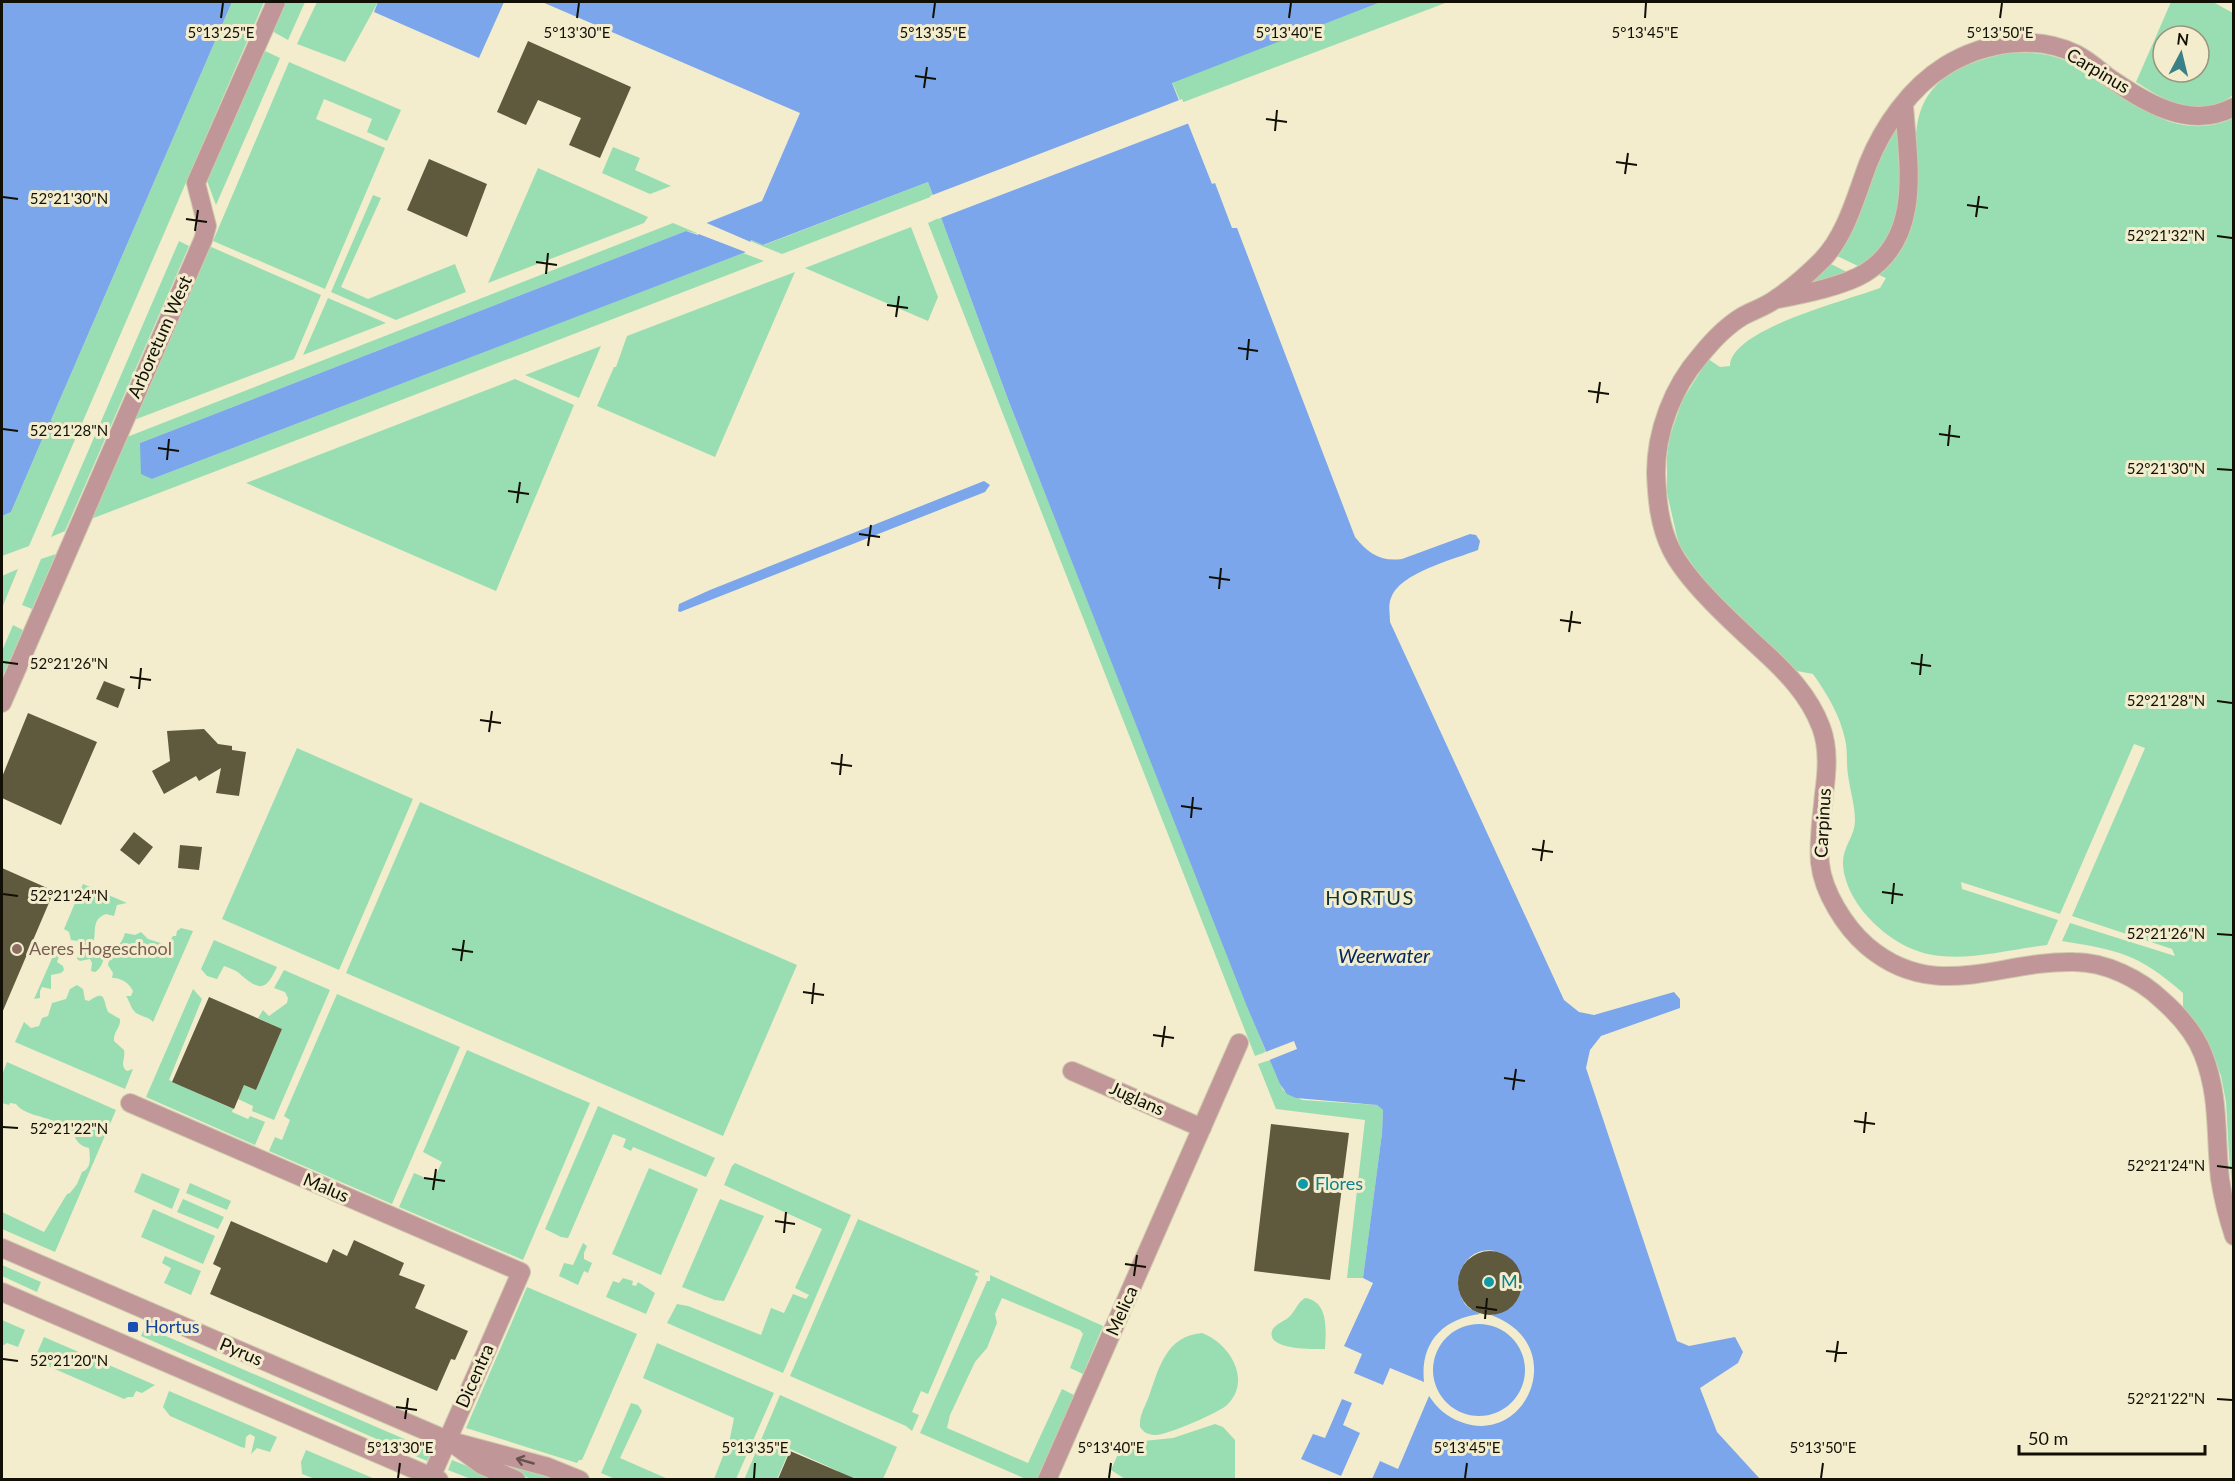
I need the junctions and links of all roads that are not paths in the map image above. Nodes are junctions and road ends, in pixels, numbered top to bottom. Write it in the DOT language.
graph roads {
  1 [pos="276,2"];
  2 [pos="1904,105"];
  3 [pos="2234,107"];
  4 [pos="1776,300"];
  5 [pos="2,704"];
  6 [pos="1239,1043"];
  7 [pos="1072,1071"];
  8 [pos="130,1103"];
  9 [pos="1202,1128"];
  10 [pos="2234,1236"];
  11 [pos="2,1248"];
  12 [pos="521,1272"];
  13 [pos="2,1292"];
  14 [pos="447,1440"];
  15 [pos="434,1479"];
  16 [pos="516,1479"];
  17 [pos="580,1479"];
  18 [pos="1047,1479"];
  1 -- 5 [label="street, Arboretum West"];
  2 -- 3 [label="street, Carpinus"];
  2 -- 4 [label="street, Carpinus"];
  2 -- 4 [label="street, Carpinus"];
  4 -- 10 [label="street, Carpinus"];
  6 -- 9 [label="street, Melica"];
  7 -- 9 [label="street, Juglans"];
  8 -- 12 [label="street, Malus"];
  9 -- 18 [label="street, Melica"];
  11 -- 14 [label="street, Pyrus"];
  12 -- 14 [label="street, Dicentra"];
  13 -- 15 [label="street"];
  14 -- 15 [label="street, Dicentra"];
  14 -- 16 [label="street, Pyrus"];
  17 -- 14 [label="street, Pyrus, one-way"];
}
